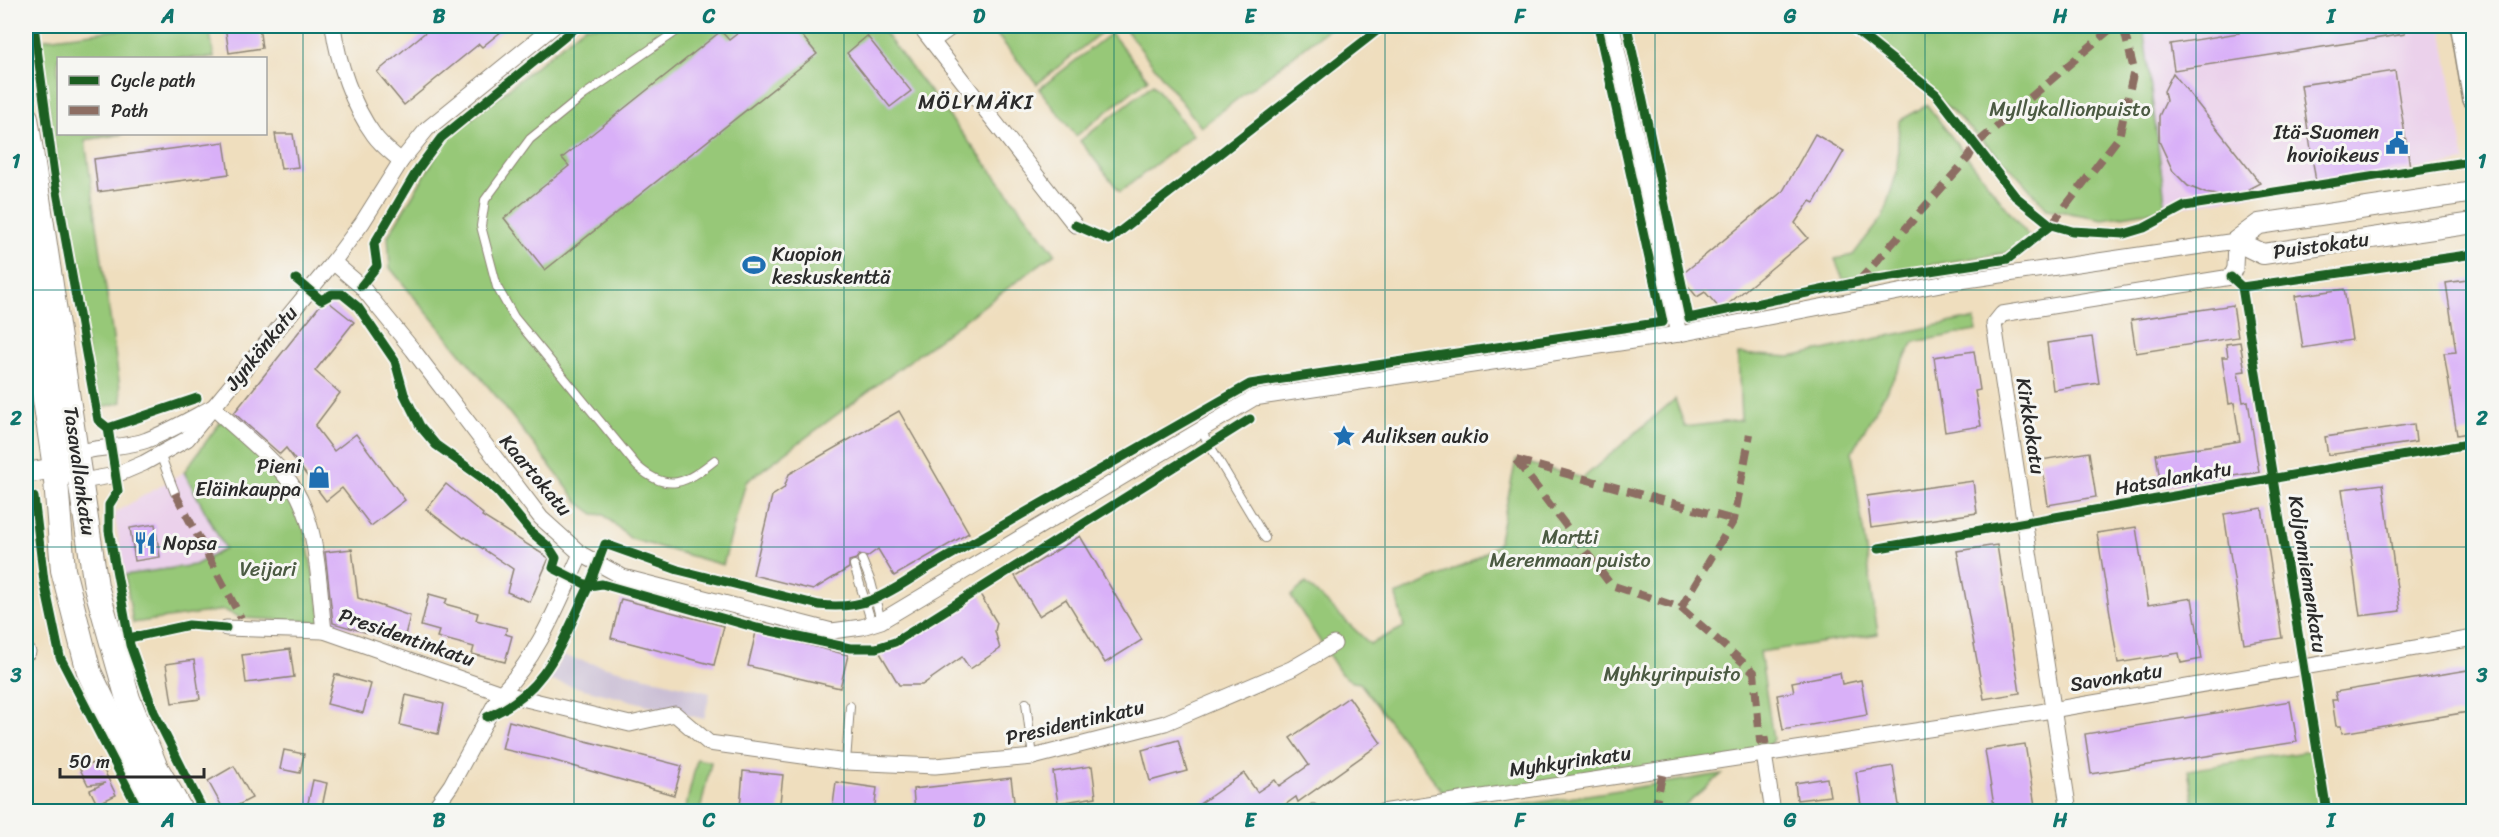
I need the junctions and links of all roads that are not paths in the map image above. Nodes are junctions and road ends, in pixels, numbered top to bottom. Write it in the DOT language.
graph roads {
  1 [pos="333,26"];
  2 [pos="554,26"];
  3 [pos="684,26"];
  4 [pos="920,26"];
  5 [pos="959,26"];
  6 [pos="1612,26"];
  7 [pos="2462,26"];
  8 [pos="934,44"];
  9 [pos="2474,98"];
  10 [pos="26,118"];
  11 [pos="401,161"];
  12 [pos="2474,192"];
  13 [pos="2474,223"];
  14 [pos="1075,225"];
  15 [pos="2235,241"];
  16 [pos="333,262"];
  17 [pos="26,270"];
  18 [pos="2231,277"];
  19 [pos="1679,334"];
  20 [pos="213,407"];
  21 [pos="1200,429"];
  22 [pos="2474,443"];
  23 [pos="78,452"];
  24 [pos="160,454"];
  25 [pos="715,460"];
  26 [pos="55,468"];
  27 [pos="26,474"];
  28 [pos="2275,478"];
  29 [pos="82,481"];
  30 [pos="174,493"];
  31 [pos="2024,523"];
  32 [pos="1265,538"];
  33 [pos="1879,548"];
  34 [pos="581,554"];
  35 [pos="862,560"];
  36 [pos="854,565"];
  37 [pos="877,623"];
  38 [pos="226,628"];
  39 [pos="324,630"];
  40 [pos="2474,638"];
  41 [pos="1334,644"];
  42 [pos="2305,668"];
  43 [pos="501,693"];
  44 [pos="1026,703"];
  45 [pos="850,706"];
  46 [pos="2053,710"];
  47 [pos="1764,754"];
  48 [pos="1033,757"];
  49 [pos="846,762"];
  50 [pos="157,812"];
  51 [pos="181,812"];
  52 [pos="432,812"];
  53 [pos="1382,812"];
  54 [pos="1773,812"];
  55 [pos="2069,812"];
  56 [pos="2327,812"];
  1 -- 11 [label="street"];
  2 -- 11 [label="street"];
  3 -- 25 [label="lane"];
  4 -- 8 [label="street"];
  5 -- 8 [label="lane"];
  6 -- 19 [label="street"];
  7 -- 9 [label="main road"];
  8 -- 14 [label="street"];
  10 -- 23 [label="main road, Tasavallankatu"];
  11 -- 16 [label="street"];
  12 -- 15 [label="street, Puistokatu"];
  13 -- 15 [label="street, Puistokatu"];
  15 -- 18 [label="street"];
  15 -- 19 [label="street"];
  16 -- 20 [label="street, Jynkänkatu"];
  16 -- 34 [label="street, Kaartokatu"];
  17 -- 26 [label="main road, Tasavallankatu"];
  18 -- 28 [label="lane, Koljonniemenkatu"];
  18 -- 31 [label="street, Kirkkokatu"];
  19 -- 21 [label="street, Kaartokatu"];
  20 -- 23 [label="street, Jynkänkatu"];
  20 -- 24 [label="street, Jynkänkatu"];
  20 -- 39 [label="street"];
  21 -- 32 [label="lane"];
  21 -- 37 [label="street, Kaartokatu"];
  22 -- 28 [label="lane, Hatsalankatu"];
  23 -- 26 [label="street, Jynkänkatu"];
  23 -- 29 [label="main road, Tasavallankatu"];
  24 -- 29 [label="street, Jynkänkatu"];
  24 -- 30 [label="lane"];
  26 -- 27 [label="street, Jynkänkatu"];
  26 -- 29 [label="street"];
  26 -- 50 [label="main road, Tasavallankatu"];
  28 -- 31 [label="lane, Hatsalankatu"];
  28 -- 42 [label="lane, Koljonniemenkatu"];
  29 -- 51 [label="main road, Tasavallankatu"];
  31 -- 33 [label="lane, Hatsalankatu"];
  31 -- 46 [label="street, Kirkkokatu"];
  34 -- 37 [label="street, Kaartokatu"];
  34 -- 43 [label="street"];
  35 -- 37 [label="lane"];
  36 -- 37 [label="lane"];
  38 -- 39 [label="street, Presidentinkatu"];
  39 -- 43 [label="street, Presidentinkatu"];
  40 -- 42 [label="street, Savonkatu"];
  41 -- 48 [label="street, Presidentinkatu"];
  42 -- 46 [label="street, Savonkatu"];
  42 -- 56 [label="lane, Koljonniemenkatu"];
  43 -- 49 [label="street, Presidentinkatu"];
  43 -- 52 [label="street"];
  44 -- 48 [label="lane"];
  45 -- 49 [label="lane"];
  46 -- 47 [label="street, Savonkatu"];
  46 -- 55 [label="street, Kirkkokatu"];
  47 -- 53 [label="street, Myhkyrinkatu"];
  47 -- 54 [label="street"];
  48 -- 49 [label="street, Presidentinkatu"];
}
